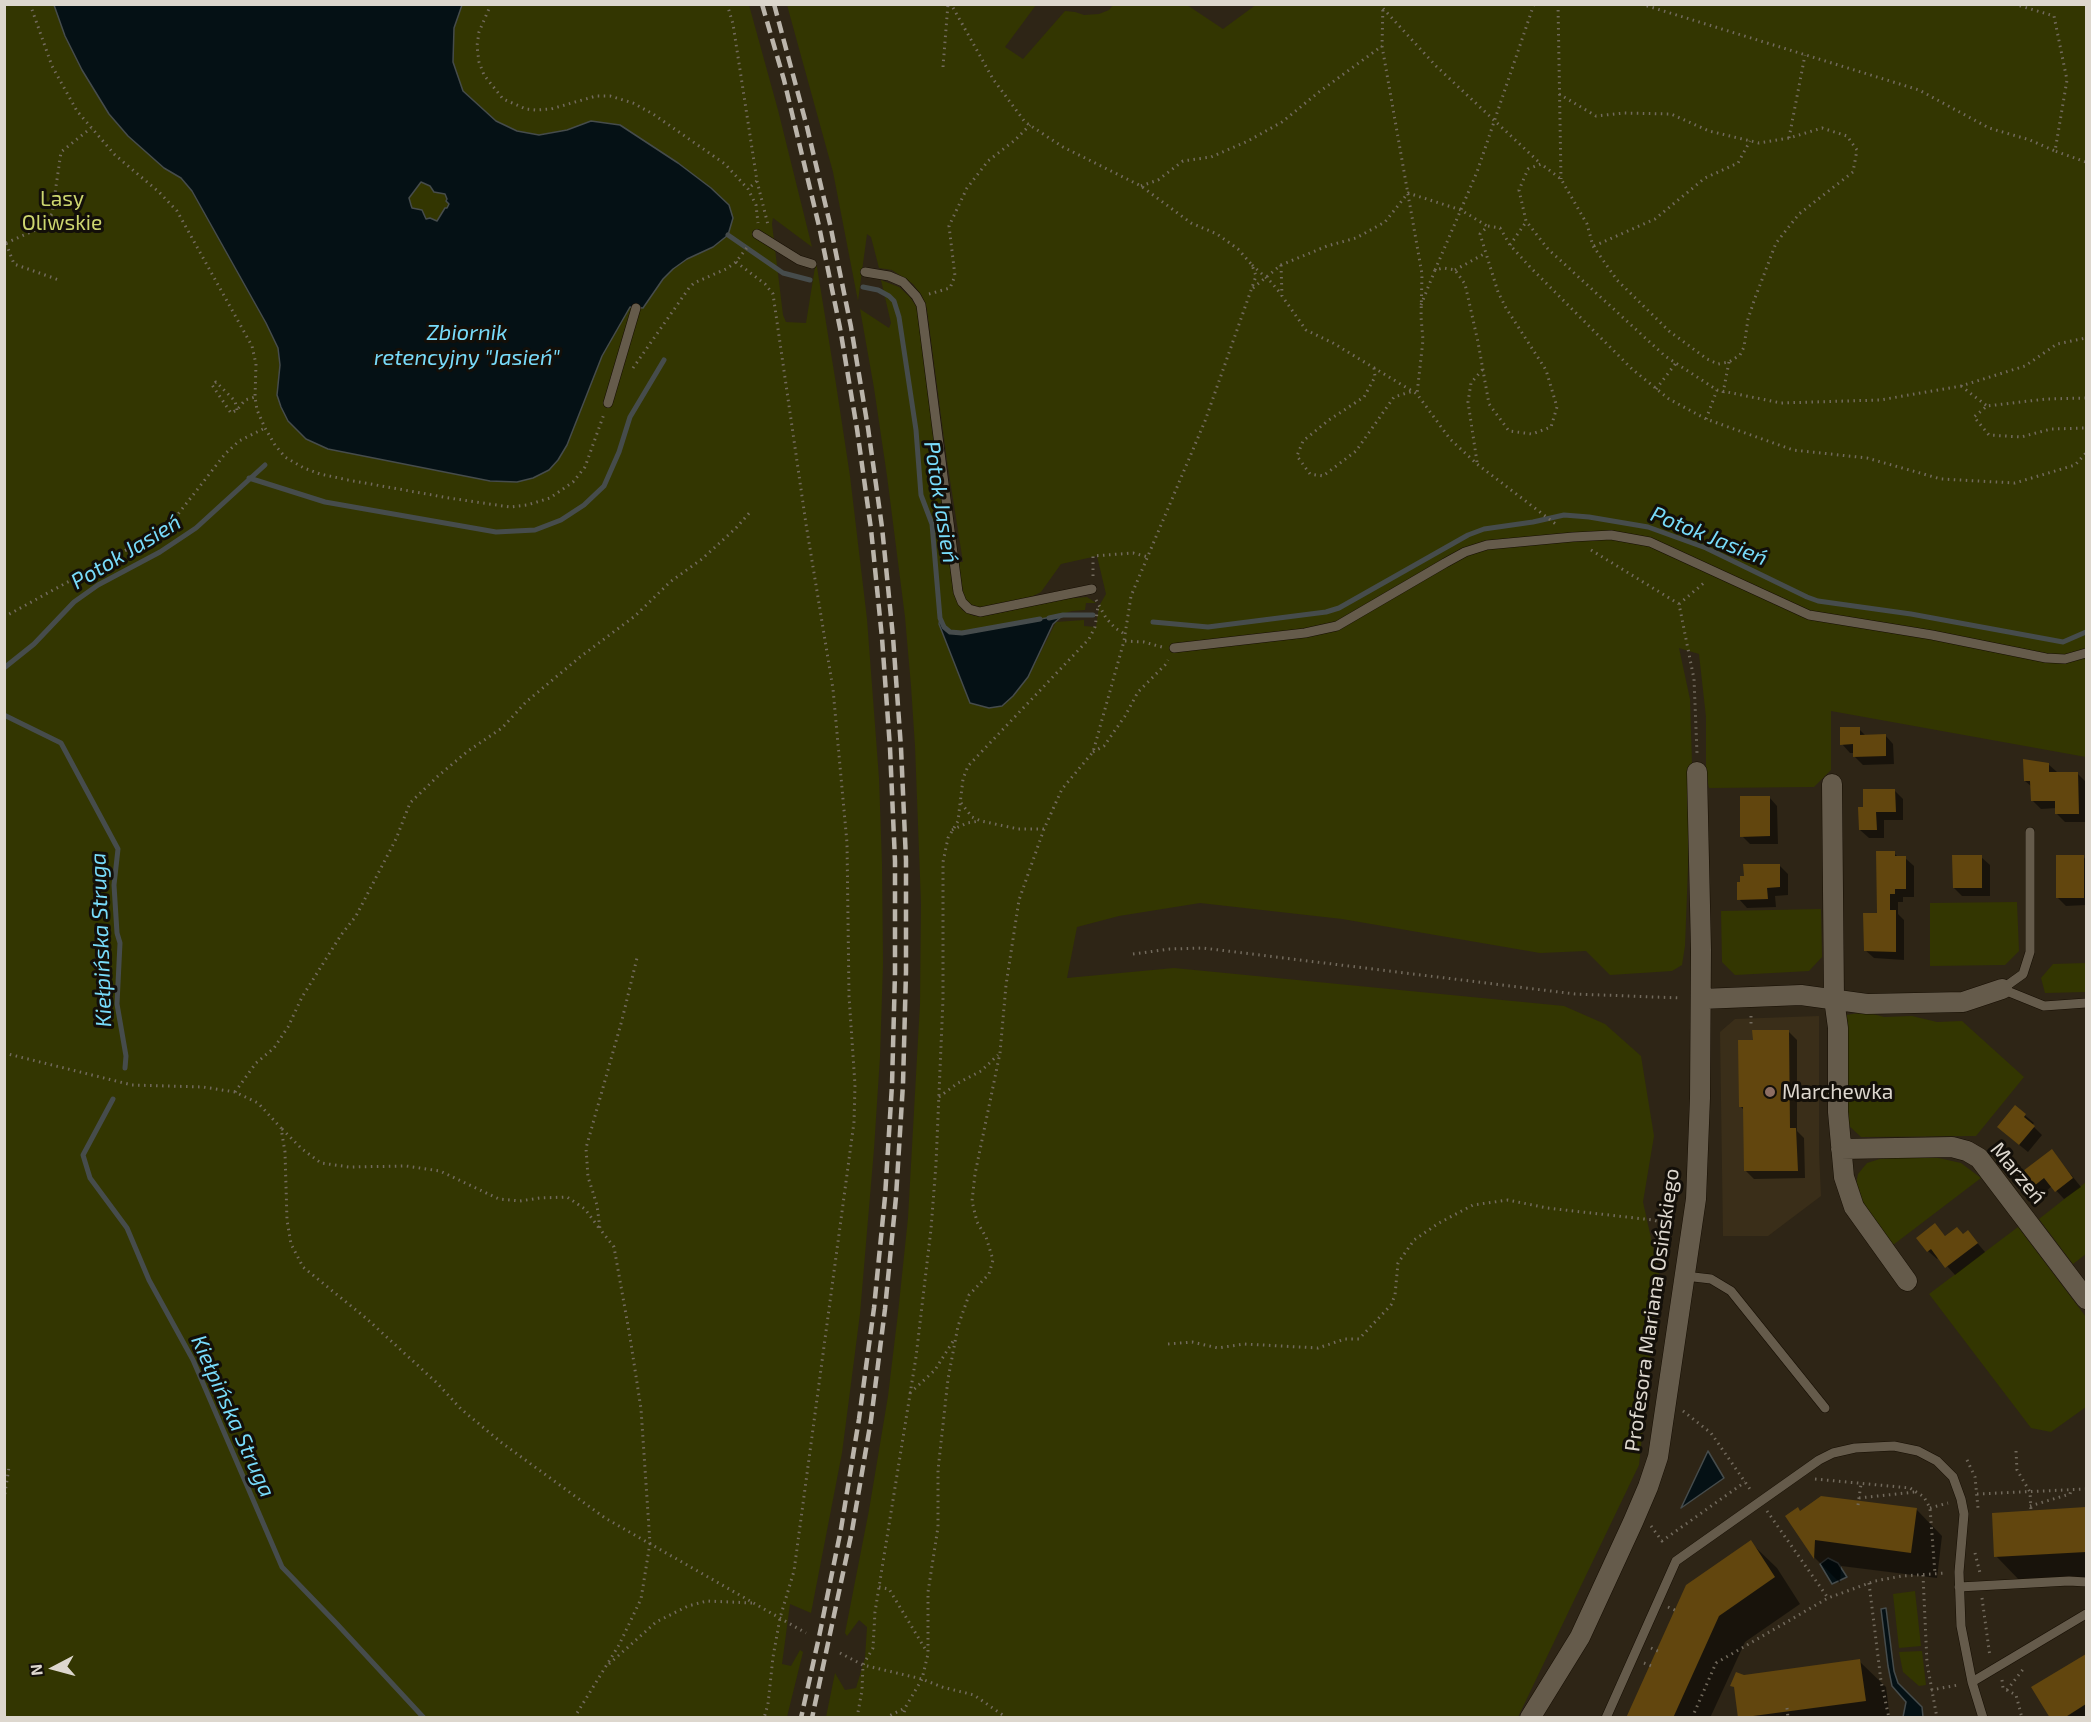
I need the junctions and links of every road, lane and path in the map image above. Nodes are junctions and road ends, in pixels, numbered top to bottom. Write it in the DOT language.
graph roads {
  1 [pos="30,4"];
  2 [pos="491,4"];
  3 [pos="727,4"];
  4 [pos="950,4"];
  5 [pos="1381,4"];
  6 [pos="1534,4"];
  7 [pos="1557,4"];
  8 [pos="1641,4"];
  9 [pos="2014,4"];
  10 [pos="1382,10"];
  11 [pos="1382,46"];
  12 [pos="1805,55"];
  13 [pos="943,67"];
  14 [pos="1559,94"];
  15 [pos="1494,121"];
  16 [pos="1030,125"];
  17 [pos="91,128"];
  18 [pos="1789,138"];
  19 [pos="1750,141"];
  20 [pos="2055,151"];
  21 [pos="2086,162"];
  22 [pos="1541,164"];
  23 [pos="1561,179"];
  24 [pos="757,181"];
  25 [pos="1141,186"];
  26 [pos="748,189"];
  27 [pos="1408,193"];
  28 [pos="1461,210"];
  29 [pos="1526,221"];
  30 [pos="1488,226"];
  31 [pos="760,236"];
  32 [pos="5,241"];
  33 [pos="1510,245"];
  34 [pos="1593,246"];
  35 [pos="1484,254"];
  36 [pos="736,262"];
  37 [pos="812,264"];
  38 [pos="1252,265"];
  39 [pos="1281,265"];
  40 [pos="1435,270"];
  41 [pos="1455,270"];
  42 [pos="865,272"];
  43 [pos="1266,277"];
  44 [pos="59,280"];
  45 [pos="1252,289"];
  46 [pos="916,296"];
  47 [pos="1282,296"];
  48 [pos="1421,305"];
  49 [pos="636,308"];
  50 [pos="2086,338"];
  51 [pos="1729,362"];
  52 [pos="1676,363"];
  53 [pos="1374,368"];
  54 [pos="1483,369"];
  55 [pos="630,372"];
  56 [pos="1961,386"];
  57 [pos="1656,389"];
  58 [pos="1717,390"];
  59 [pos="1415,393"];
  60 [pos="1723,393"];
  61 [pos="255,397"];
  62 [pos="2086,398"];
  63 [pos="608,403"];
  64 [pos="1987,406"];
  65 [pos="237,410"];
  66 [pos="1706,419"];
  67 [pos="265,428"];
  68 [pos="2086,428"];
  69 [pos="2086,453"];
  70 [pos="1477,464"];
  71 [pos="752,510"];
  72 [pos="1573,537"];
  73 [pos="1148,557"];
  74 [pos="1717,572"];
  75 [pos="1092,589"];
  76 [pos="1680,604"];
  77 [pos="4,617"];
  78 [pos="1126,635"];
  79 [pos="1124,641"];
  80 [pos="1174,648"];
  81 [pos="2086,653"];
  82 [pos="1093,752"];
  83 [pos="1698,772"];
  84 [pos="1832,784"];
  85 [pos="960,801"];
  86 [pos="981,821"];
  87 [pos="1044,829"];
  88 [pos="952,830"];
  89 [pos="2030,832"];
  90 [pos="1132,954"];
  91 [pos="637,958"];
  92 [pos="2002,989"];
  93 [pos="1701,999"];
  94 [pos="1834,999"];
  95 [pos="2086,1003"];
  96 [pos="4,1053"];
  97 [pos="1000,1053"];
  98 [pos="235,1092"];
  99 [pos="939,1097"];
  100 [pos="281,1128"];
  101 [pos="1841,1149"];
  102 [pos="600,1229"];
  103 [pos="1690,1238"];
  104 [pos="1685,1276"];
  105 [pos="1907,1281"];
  106 [pos="2086,1299"];
  107 [pos="957,1335"];
  108 [pos="1168,1344"];
  109 [pos="909,1394"];
  110 [pos="1825,1408"];
  111 [pos="1683,1411"];
  112 [pos="2016,1451"];
  113 [pos="1968,1460"];
  114 [pos="9,1467"];
  115 [pos="1809,1479"];
  116 [pos="1745,1482"];
  117 [pos="1861,1484"];
  118 [pos="2086,1489"];
  119 [pos="2071,1490"];
  120 [pos="1917,1492"];
  121 [pos="2030,1492"];
  122 [pos="1978,1494"];
  123 [pos="1859,1498"];
  124 [pos="4,1500"];
  125 [pos="1760,1502"];
  126 [pos="1773,1504"];
  127 [pos="1858,1505"];
  128 [pos="2030,1506"];
  129 [pos="2031,1511"];
  130 [pos="1978,1516"];
  131 [pos="1645,1518"];
  132 [pos="650,1543"];
  133 [pos="1975,1548"];
  134 [pos="1959,1572"];
  135 [pos="1935,1574"];
  136 [pos="1923,1575"];
  137 [pos="2086,1581"];
  138 [pos="1869,1583"];
  139 [pos="1981,1584"];
  140 [pos="879,1587"];
  141 [pos="1959,1587"];
  142 [pos="1828,1598"];
  143 [pos="754,1603"];
  144 [pos="2086,1614"];
  145 [pos="780,1618"];
  146 [pos="806,1633"];
  147 [pos="1660,1652"];
  148 [pos="840,1653"];
  149 [pos="928,1654"];
  150 [pos="1645,1654"];
  151 [pos="1990,1659"];
  152 [pos="1641,1661"];
  153 [pos="863,1665"];
  154 [pos="605,1666"];
  155 [pos="1654,1667"];
  156 [pos="922,1679"];
  157 [pos="1972,1682"];
  158 [pos="2003,1683"];
  159 [pos="1946,1687"];
  160 [pos="1931,1690"];
  161 [pos="905,1708"];
  162 [pos="1787,1708"];
  163 [pos="1788,1717"];
  164 [pos="574,1718"];
  165 [pos="764,1718"];
  166 [pos="857,1718"];
  167 [pos="885,1718"];
  168 [pos="903,1718"];
  169 [pos="1007,1718"];
  170 [pos="1530,1718"];
  171 [pos="1606,1718"];
  172 [pos="1692,1718"];
  173 [pos="1889,1718"];
  174 [pos="1937,1718"];
  175 [pos="1983,1718"];
  176 [pos="2022,1718"];
  1 -- 17 [label="path"];
  2 -- 26 [label="path"];
  3 -- 24 [label="path"];
  4 -- 13 [label="path"];
  4 -- 16 [label="path"];
  5 -- 10 [label="path"];
  6 -- 15 [label="path"];
  7 -- 14 [label="path"];
  8 -- 12 [label="path"];
  9 -- 20 [label="path"];
  10 -- 11 [label="path"];
  10 -- 15 [label="path"];
  11 -- 25 [label="path"];
  11 -- 27 [label="path"];
  12 -- 18 [label="path"];
  12 -- 20 [label="path"];
  14 -- 19 [label="path"];
  14 -- 23 [label="path"];
  15 -- 22 [label="path"];
  15 -- 28 [label="path"];
  16 -- 25 [label="path"];
  16 -- 46 [label="path"];
  17 -- 32 [label="path"];
  17 -- 61 [label="path"];
  18 -- 19 [label="path"];
  18 -- 51 [label="path"];
  19 -- 34 [label="path"];
  20 -- 21 [label="path"];
  22 -- 23 [label="path"];
  22 -- 29 [label="path"];
  23 -- 34 [label="path"];
  24 -- 26 [label="path"];
  24 -- 31 [label="path"];
  25 -- 38 [label="path"];
  26 -- 31 [label="path"];
  27 -- 28 [label="path"];
  27 -- 39 [label="path"];
  27 -- 48 [label="path"];
  28 -- 30 [label="path"];
  28 -- 40 [label="path"];
  29 -- 33 [label="path"];
  29 -- 52 [label="path"];
  30 -- 33 [label="path"];
  30 -- 35 [label="path"];
  31 -- 36 [label="path"];
  31 -- 37 [label="lane"];
  32 -- 44 [label="path"];
  33 -- 57 [label="path"];
  34 -- 51 [label="path"];
  35 -- 41 [label="path"];
  35 -- 54 [label="path"];
  36 -- 55 [label="path"];
  36 -- 145 [label="path"];
  38 -- 43 [label="path"];
  38 -- 45 [label="path"];
  39 -- 43 [label="path"];
  39 -- 47 [label="path"];
  40 -- 41 [label="path"];
  40 -- 48 [label="path"];
  41 -- 54 [label="path"];
  42 -- 46 [label="lane"];
  43 -- 45 [label="path"];
  43 -- 47 [label="path"];
  45 -- 73 [label="path"];
  46 -- 75 [label="lane"];
  47 -- 53 [label="path"];
  48 -- 59 [label="path"];
  49 -- 63 [label="lane"];
  50 -- 56 [label="path"];
  51 -- 60 [label="path"];
  52 -- 57 [label="path"];
  52 -- 58 [label="path"];
  53 -- 59 [label="path"];
  53 -- 59 [label="path"];
  54 -- 70 [label="path"];
  56 -- 60 [label="path"];
  56 -- 64 [label="path"];
  57 -- 66 [label="path"];
  58 -- 60 [label="path"];
  58 -- 66 [label="path"];
  59 -- 70 [label="path"];
  61 -- 65 [label="path"];
  61 -- 67 [label="path"];
  62 -- 64 [label="path"];
  63 -- 67 [label="path"];
  64 -- 68 [label="path"];
  65 -- 65 [label="path"];
  66 -- 69 [label="path"];
  67 -- 77 [label="path"];
  70 -- 72 [label="path"];
  71 -- 98 [label="path"];
  72 -- 74 [label="lane"];
  72 -- 76 [label="path"];
  72 -- 80 [label="lane"];
  73 -- 75 [label="path"];
  73 -- 78 [label="path"];
  74 -- 76 [label="path"];
  74 -- 81 [label="lane"];
  76 -- 83 [label="path"];
  78 -- 79 [label="path"];
  78 -- 85 [label="path"];
  79 -- 80 [label="path"];
  79 -- 82 [label="path"];
  80 -- 82 [label="path"];
  82 -- 87 [label="path"];
  83 -- 93 [label="street, Profesora Mariana Osińskiego"];
  84 -- 94 [label="street"];
  85 -- 86 [label="path"];
  85 -- 88 [label="path"];
  86 -- 87 [label="path"];
  86 -- 88 [label="path"];
  87 -- 97 [label="path"];
  88 -- 99 [label="path"];
  89 -- 92 [label="lane"];
  90 -- 93 [label="path"];
  91 -- 102 [label="path"];
  92 -- 94 [label="street"];
  92 -- 95 [label="lane"];
  93 -- 94 [label="street"];
  93 -- 103 [label="street, Profesora Mariana Osińskiego"];
  94 -- 101 [label="street"];
  96 -- 98 [label="path"];
  97 -- 99 [label="path"];
  97 -- 107 [label="path"];
  98 -- 100 [label="path"];
  99 -- 109 [label="path"];
  100 -- 102 [label="path"];
  100 -- 132 [label="path"];
  101 -- 105 [label="street"];
  101 -- 106 [label="street, Marzeń"];
  102 -- 132 [label="path"];
  103 -- 104 [label="street, Profesora Mariana Osińskiego"];
  103 -- 108 [label="path"];
  104 -- 110 [label="lane"];
  104 -- 170 [label="street, Profesora Mariana Osińskiego"];
  107 -- 109 [label="path"];
  107 -- 149 [label="path"];
  109 -- 140 [label="path"];
  111 -- 116 [label="path"];
  112 -- 121 [label="path"];
  113 -- 122 [label="path"];
  114 -- 124 [label="path"];
  115 -- 117 [label="path"];
  116 -- 125 [label="path"];
  116 -- 131 [label="path"];
  117 -- 120 [label="path"];
  117 -- 123 [label="path"];
  118 -- 119 [label="path"];
  119 -- 121 [label="path"];
  119 -- 128 [label="path"];
  120 -- 123 [label="path"];
  120 -- 135 [label="path"];
  121 -- 122 [label="path"];
  121 -- 128 [label="path"];
  122 -- 130 [label="path"];
  123 -- 127 [label="path"];
  125 -- 134 [label="lane"];
  125 -- 171 [label="lane"];
  126 -- 142 [label="path"];
  128 -- 129 [label="path"];
  132 -- 143 [label="path"];
  132 -- 154 [label="path"];
  133 -- 139 [label="path"];
  134 -- 135 [label="path"];
  134 -- 141 [label="lane"];
  135 -- 136 [label="path"];
  136 -- 138 [label="path"];
  136 -- 160 [label="path"];
  137 -- 139 [label="lane"];
  138 -- 142 [label="path"];
  138 -- 173 [label="path"];
  139 -- 141 [label="lane"];
  139 -- 151 [label="path"];
  140 -- 149 [label="path"];
  140 -- 153 [label="path"];
  141 -- 157 [label="lane"];
  142 -- 172 [label="path"];
  143 -- 145 [label="path"];
  143 -- 154 [label="path"];
  144 -- 157 [label="lane"];
  145 -- 146 [label="path"];
  145 -- 165 [label="path"];
  147 -- 150 [label="path"];
  148 -- 153 [label="path"];
  149 -- 156 [label="path"];
  152 -- 155 [label="path"];
  153 -- 156 [label="path"];
  153 -- 166 [label="path"];
  154 -- 164 [label="path"];
  156 -- 161 [label="path"];
  156 -- 169 [label="path"];
  157 -- 175 [label="lane"];
  158 -- 176 [label="path"];
  159 -- 160 [label="path"];
  160 -- 174 [label="path"];
  161 -- 167 [label="path"];
  161 -- 168 [label="path"];
  162 -- 163 [label="path"];
}
